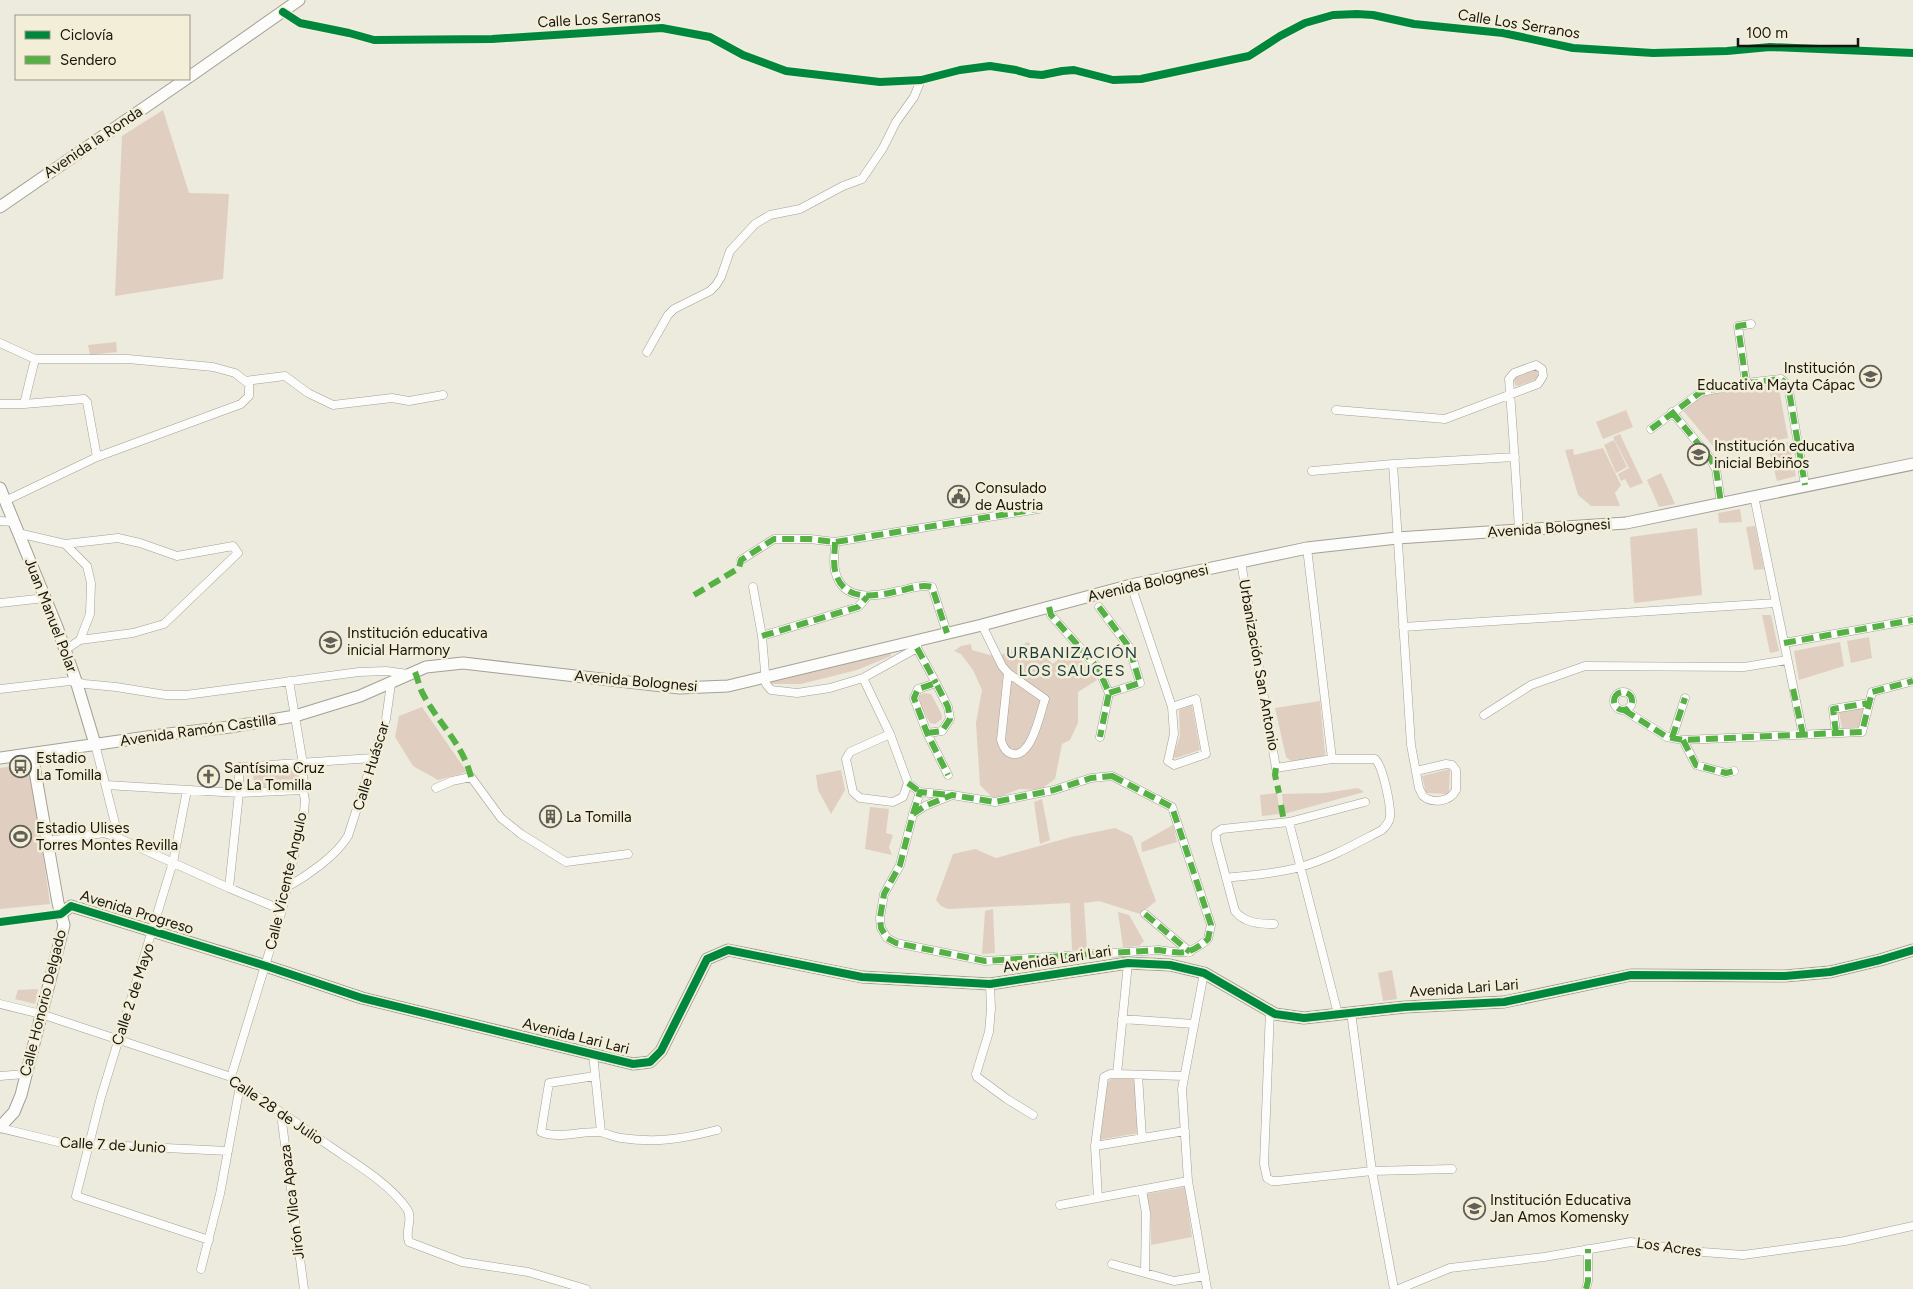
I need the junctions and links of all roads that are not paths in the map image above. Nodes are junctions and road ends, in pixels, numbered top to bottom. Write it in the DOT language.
graph roads {
  1 [pos="299,0"];
  2 [pos="283,12"];
  3 [pos="1913,52"];
  4 [pos="190,76"];
  5 [pos="184,80"];
  6 [pos="921,80"];
  7 [pos="0,207"];
  8 [pos="1751,324"];
  9 [pos="0,343"];
  10 [pos="647,352"];
  11 [pos="35,360"];
  12 [pos="245,380"];
  13 [pos="1746,383"];
  14 [pos="1510,394"];
  15 [pos="443,396"];
  16 [pos="0,404"];
  17 [pos="24,404"];
  18 [pos="1336,410"];
  19 [pos="1672,412"];
  20 [pos="1651,429"];
  21 [pos="97,457"];
  22 [pos="1515,457"];
  23 [pos="1393,464"];
  24 [pos="1913,464"];
  25 [pos="1312,470"];
  26 [pos="1805,485"];
  27 [pos="0,488"];
  28 [pos="1754,496"];
  29 [pos="5,501"];
  30 [pos="1721,503"];
  31 [pos="1038,509"];
  32 [pos="0,521"];
  33 [pos="16,528"];
  34 [pos="1519,530"];
  35 [pos="1397,538"];
  36 [pos="835,542"];
  37 [pos="66,544"];
  38 [pos="1307,548"];
  39 [pos="741,560"];
  40 [pos="1241,562"];
  41 [pos="1131,585"];
  42 [pos="753,588"];
  43 [pos="867,597"];
  44 [pos="45,598"];
  45 [pos="0,603"];
  46 [pos="1776,603"];
  47 [pos="1049,607"];
  48 [pos="1099,607"];
  49 [pos="1913,620"];
  50 [pos="982,624"];
  51 [pos="1403,627"];
  52 [pos="947,633"];
  53 [pos="762,636"];
  54 [pos="80,640"];
  55 [pos="1784,643"];
  56 [pos="918,644"];
  57 [pos="65,650"];
  58 [pos="1787,660"];
  59 [pos="408,674"];
  60 [pos="1008,674"];
  61 [pos="765,676"];
  62 [pos="863,678"];
  63 [pos="76,681"];
  64 [pos="289,681"];
  65 [pos="1913,681"];
  66 [pos="936,683"];
  67 [pos="391,684"];
  68 [pos="0,689"];
  69 [pos="1110,693"];
  70 [pos="1686,698"];
  71 [pos="1869,702"];
  72 [pos="1172,707"];
  73 [pos="1624,710"];
  74 [pos="1484,714"];
  75 [pos="296,716"];
  76 [pos="927,733"];
  77 [pos="1836,733"];
  78 [pos="890,734"];
  79 [pos="1803,734"];
  80 [pos="1100,738"];
  81 [pos="1672,738"];
  82 [pos="1683,740"];
  83 [pos="95,744"];
  84 [pos="32,754"];
  85 [pos="0,758"];
  86 [pos="374,758"];
  87 [pos="1332,759"];
  88 [pos="303,764"];
  89 [pos="1416,771"];
  90 [pos="1734,771"];
  91 [pos="948,775"];
  92 [pos="908,783"];
  93 [pos="106,785"];
  94 [pos="436,788"];
  95 [pos="187,790"];
  96 [pos="303,790"];
  97 [pos="920,792"];
  98 [pos="239,793"];
  99 [pos="952,795"];
  100 [pos="1365,802"];
  101 [pos="913,814"];
  102 [pos="1288,822"];
  103 [pos="116,837"];
  104 [pos="48,841"];
  105 [pos="628,854"];
  106 [pos="174,862"];
  107 [pos="1300,867"];
  108 [pos="1226,878"];
  109 [pos="287,886"];
  110 [pos="229,888"];
  111 [pos="282,910"];
  112 [pos="61,914"];
  113 [pos="1145,914"];
  114 [pos="0,922"];
  115 [pos="1274,924"];
  116 [pos="153,931"];
  117 [pos="1913,950"];
  118 [pos="1174,952"];
  119 [pos="1190,952"];
  120 [pos="1128,963"];
  121 [pos="1170,965"];
  122 [pos="266,966"];
  123 [pos="1204,973"];
  124 [pos="990,984"];
  125 [pos="0,1004"];
  126 [pos="1270,1010"];
  127 [pos="1350,1012"];
  128 [pos="41,1014"];
  129 [pos="1338,1014"];
  130 [pos="1122,1019"];
  131 [pos="1194,1024"];
  132 [pos="119,1040"];
  133 [pos="593,1054"];
  134 [pos="25,1074"];
  135 [pos="1117,1074"];
  136 [pos="1138,1075"];
  137 [pos="0,1076"];
  138 [pos="595,1076"];
  139 [pos="1184,1076"];
  140 [pos="231,1077"];
  141 [pos="240,1086"];
  142 [pos="285,1115"];
  143 [pos="1033,1115"];
  144 [pos="0,1127"];
  145 [pos="717,1130"];
  146 [pos="1185,1131"];
  147 [pos="601,1132"];
  148 [pos="1142,1138"];
  149 [pos="90,1144"];
  150 [pos="1095,1146"];
  151 [pos="228,1151"];
  152 [pos="1452,1169"];
  153 [pos="1372,1171"];
  154 [pos="1188,1182"];
  155 [pos="1142,1190"];
  156 [pos="1098,1198"];
  157 [pos="1060,1205"];
  158 [pos="1913,1226"];
  159 [pos="209,1240"];
  160 [pos="1588,1250"];
  161 [pos="1112,1264"];
  162 [pos="201,1269"];
  163 [pos="1145,1272"];
  164 [pos="1205,1276"];
  165 [pos="304,1289"];
  166 [pos="586,1289"];
  167 [pos="1207,1289"];
  168 [pos="1394,1289"];
  169 [pos="1399,1289"];
  170 [pos="1586,1289"];
  1 -- 2 [label="main road, Avenida la Ronda"];
  2 -- 4 [label="main road, Avenida la Ronda"];
  2 -- 6 [label="street, Calle Los Serranos"];
  3 -- 6 [label="street, Calle Los Serranos"];
  5 -- 7 [label="main road, Avenida la Ronda"];
  6 -- 10 [label="street"];
  8 -- 13 [label="street"];
  9 -- 11 [label="street"];
  11 -- 12 [label="street"];
  11 -- 17 [label="street"];
  12 -- 15 [label="street"];
  12 -- 21 [label="street"];
  13 -- 19 [label="street"];
  13 -- 26 [label="street"];
  14 -- 14 [label="street"];
  14 -- 18 [label="street"];
  14 -- 22 [label="street"];
  16 -- 17 [label="street"];
  17 -- 21 [label="street"];
  19 -- 20 [label="street"];
  19 -- 30 [label="street"];
  21 -- 29 [label="street"];
  22 -- 23 [label="street"];
  22 -- 34 [label="street"];
  23 -- 25 [label="street"];
  23 -- 35 [label="street"];
  24 -- 26 [label="main road, Avenida Bolognesi"];
  26 -- 28 [label="main road, Avenida Bolognesi"];
  27 -- 29 [label="main road, Juan Manuel Polar"];
  28 -- 30 [label="main road, Avenida Bolognesi"];
  28 -- 46 [label="street"];
  29 -- 33 [label="main road, Juan Manuel Polar"];
  30 -- 34 [label="main road, Avenida Bolognesi"];
  31 -- 36 [label="street"];
  32 -- 33 [label="street"];
  33 -- 37 [label="street"];
  33 -- 44 [label="main road, Juan Manuel Polar"];
  34 -- 35 [label="main road, Avenida Bolognesi"];
  35 -- 38 [label="main road, Avenida Bolognesi"];
  35 -- 51 [label="street"];
  36 -- 39 [label="street"];
  36 -- 43 [label="street"];
  37 -- 54 [label="street"];
  37 -- 54 [label="street"];
  38 -- 40 [label="main road, Avenida Bolognesi"];
  38 -- 87 [label="street"];
  40 -- 41 [label="main road, Avenida Bolognesi"];
  40 -- 87 [label="street, Urbanización San Antonio"];
  41 -- 47 [label="main road, Avenida Bolognesi"];
  41 -- 72 [label="street"];
  42 -- 53 [label="street"];
  43 -- 52 [label="street"];
  43 -- 53 [label="street"];
  44 -- 45 [label="street"];
  44 -- 57 [label="main road, Juan Manuel Polar"];
  46 -- 51 [label="street"];
  46 -- 55 [label="street"];
  47 -- 50 [label="main road, Avenida Bolognesi"];
  47 -- 69 [label="street"];
  48 -- 69 [label="street"];
  49 -- 55 [label="street"];
  50 -- 52 [label="main road, Avenida Bolognesi"];
  50 -- 60 [label="street"];
  51 -- 89 [label="street"];
  52 -- 56 [label="main road, Avenida Bolognesi"];
  53 -- 61 [label="street"];
  54 -- 57 [label="street"];
  55 -- 58 [label="street"];
  56 -- 61 [label="main road, Avenida Bolognesi"];
  56 -- 62 [label="street"];
  56 -- 66 [label="street"];
  57 -- 63 [label="main road, Juan Manuel Polar"];
  58 -- 74 [label="street"];
  58 -- 79 [label="street"];
  59 -- 61 [label="main road, Avenida Bolognesi"];
  59 -- 64 [label="street"];
  59 -- 67 [label="main road, Avenida Bolognesi"];
  60 -- 60 [label="street"];
  61 -- 62 [label="street"];
  62 -- 78 [label="street"];
  63 -- 64 [label="street"];
  63 -- 68 [label="street"];
  63 -- 83 [label="main road, Juan Manuel Polar"];
  64 -- 75 [label="street, Calle Vicente Angulo"];
  65 -- 71 [label="street"];
  66 -- 76 [label="street"];
  66 -- 76 [label="street"];
  67 -- 75 [label="main road, Avenida Ramón Castilla"];
  67 -- 86 [label="street, Calle Huáscar"];
  69 -- 80 [label="street"];
  70 -- 81 [label="street"];
  71 -- 77 [label="street"];
  71 -- 77 [label="street"];
  72 -- 72 [label="street"];
  73 -- 81 [label="street"];
  75 -- 83 [label="main road, Avenida Ramón Castilla"];
  75 -- 88 [label="street, Calle Vicente Angulo"];
  76 -- 91 [label="street"];
  77 -- 79 [label="street"];
  78 -- 92 [label="street"];
  78 -- 92 [label="street"];
  79 -- 82 [label="street"];
  81 -- 82 [label="street"];
  82 -- 90 [label="street"];
  83 -- 84 [label="main road, Avenida Ramón Castilla"];
  83 -- 93 [label="street"];
  84 -- 85 [label="main road, Avenida Ramón Castilla"];
  84 -- 104 [label="main road, Calle Honorio Delgado"];
  86 -- 88 [label="street"];
  86 -- 109 [label="street, Calle Huáscar"];
  87 -- 107 [label="street"];
  88 -- 96 [label="street, Calle Vicente Angulo"];
  88 -- 98 [label="street"];
  89 -- 89 [label="street"];
  92 -- 97 [label="street"];
  93 -- 95 [label="street"];
  93 -- 103 [label="street"];
  94 -- 105 [label="street"];
  95 -- 98 [label="street"];
  95 -- 106 [label="street, Calle 2 de Mayo"];
  96 -- 98 [label="street"];
  96 -- 109 [label="street, Calle Vicente Angulo"];
  97 -- 99 [label="street"];
  97 -- 101 [label="street"];
  98 -- 110 [label="street"];
  99 -- 101 [label="street"];
  99 -- 119 [label="street"];
  100 -- 102 [label="street"];
  101 -- 118 [label="street"];
  102 -- 107 [label="street"];
  102 -- 108 [label="street"];
  103 -- 104 [label="street"];
  103 -- 106 [label="street"];
  104 -- 112 [label="main road, Calle Honorio Delgado"];
  106 -- 110 [label="street"];
  106 -- 116 [label="street, Calle 2 de Mayo"];
  107 -- 108 [label="street"];
  107 -- 129 [label="street"];
  108 -- 115 [label="street"];
  109 -- 111 [label="street, Calle Vicente Angulo"];
  110 -- 111 [label="street"];
  111 -- 122 [label="street, Calle Vicente Angulo"];
  112 -- 114 [label="street, Avenida Progreso"];
  112 -- 116 [label="main road, Avenida Progreso"];
  112 -- 128 [label="main road, Calle Honorio Delgado"];
  113 -- 119 [label="street"];
  116 -- 122 [label="main road, Avenida Progreso"];
  116 -- 132 [label="street, Calle 2 de Mayo"];
  117 -- 127 [label="main road, Avenida Lari Lari"];
  118 -- 119 [label="street"];
  118 -- 121 [label="street"];
  120 -- 121 [label="main road, Avenida Lari Lari"];
  120 -- 124 [label="main road, Avenida Lari Lari"];
  120 -- 130 [label="street"];
  121 -- 123 [label="main road, Avenida Lari Lari"];
  122 -- 133 [label="main road, Avenida Lari Lari"];
  122 -- 140 [label="street, Calle Vicente Angulo"];
  123 -- 126 [label="main road, Avenida Lari Lari"];
  123 -- 131 [label="street"];
  124 -- 133 [label="main road, Avenida Lari Lari"];
  124 -- 143 [label="street"];
  125 -- 128 [label="street, Calle 28 de Julio"];
  126 -- 129 [label="main road, Avenida Lari Lari"];
  126 -- 153 [label="street"];
  127 -- 129 [label="main road, Avenida Lari Lari"];
  127 -- 153 [label="street"];
  128 -- 132 [label="street, Calle 28 de Julio"];
  128 -- 134 [label="main road, Calle Honorio Delgado"];
  130 -- 131 [label="street"];
  130 -- 135 [label="street"];
  131 -- 139 [label="street"];
  132 -- 140 [label="street, Calle 28 de Julio"];
  132 -- 149 [label="street, Calle 2 de Mayo"];
  133 -- 138 [label="street"];
  134 -- 137 [label="street"];
  134 -- 144 [label="main road, Calle Honorio Delgado"];
  135 -- 136 [label="street"];
  135 -- 150 [label="street"];
  136 -- 139 [label="street"];
  136 -- 148 [label="street"];
  138 -- 147 [label="street"];
  138 -- 147 [label="street"];
  139 -- 146 [label="street"];
  140 -- 141 [label="street, Calle 28 de Julio"];
  141 -- 142 [label="street, Calle 28 de Julio"];
  141 -- 151 [label="street"];
  142 -- 165 [label="street, Jirón Vilca Apaza"];
  142 -- 166 [label="street, Calle 28 de Julio"];
  144 -- 149 [label="street, Calle 7 de Junio"];
  145 -- 147 [label="street"];
  146 -- 148 [label="street"];
  146 -- 154 [label="street"];
  148 -- 150 [label="street"];
  149 -- 151 [label="street, Calle 7 de Junio"];
  149 -- 159 [label="street, Calle 2 de Mayo"];
  150 -- 156 [label="street"];
  151 -- 159 [label="street"];
  152 -- 153 [label="street"];
  153 -- 168 [label="street"];
  154 -- 155 [label="street"];
  154 -- 164 [label="street"];
  155 -- 156 [label="street"];
  155 -- 163 [label="street"];
  156 -- 157 [label="street"];
  158 -- 160 [label="street, Los Acres"];
  159 -- 162 [label="street"];
  160 -- 169 [label="street, Los Acres"];
  160 -- 170 [label="street"];
  161 -- 163 [label="street"];
  163 -- 164 [label="street"];
  164 -- 167 [label="street"];
}
